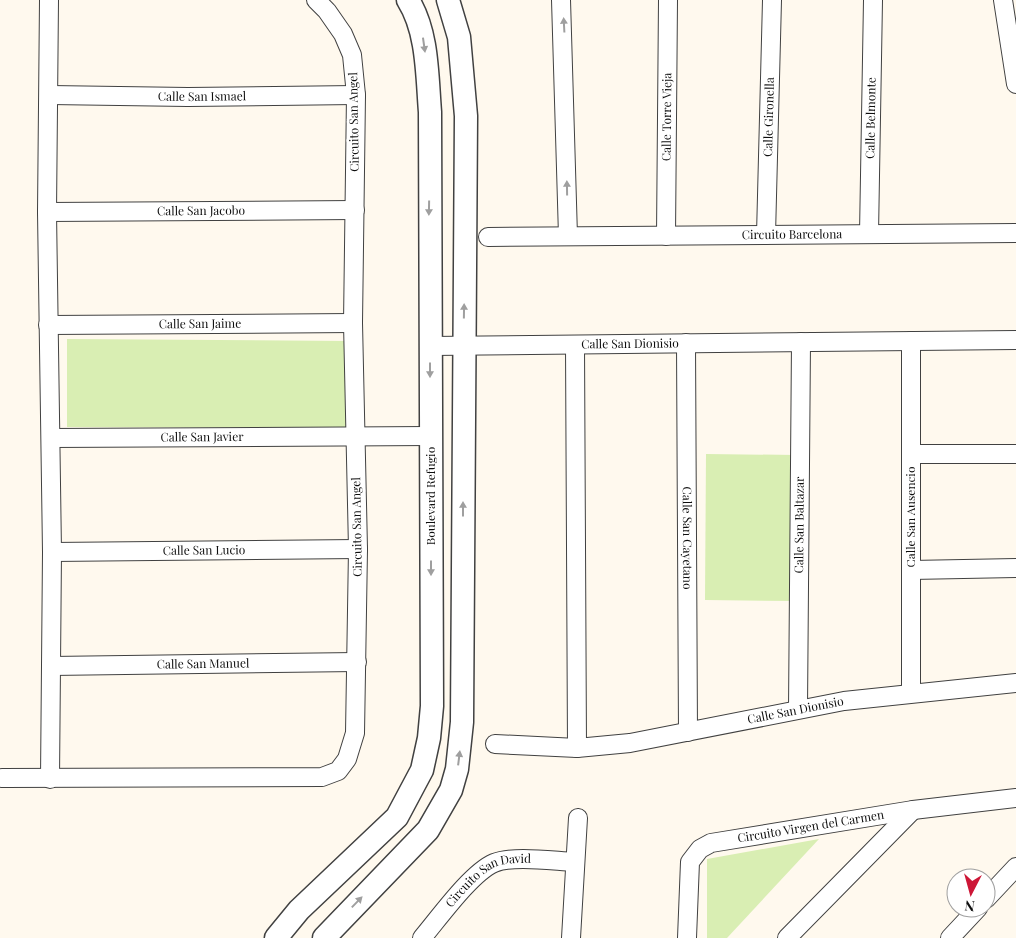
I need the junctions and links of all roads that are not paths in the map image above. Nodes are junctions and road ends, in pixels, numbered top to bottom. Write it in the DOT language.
graph roads {
  1 [pos="49,0"];
  2 [pos="316,0"];
  3 [pos="408,0"];
  4 [pos="448,0"];
  5 [pos="562,0"];
  6 [pos="668,0"];
  7 [pos="772,0"];
  8 [pos="873,0"];
  9 [pos="1003,0"];
  10 [pos="1016,84"];
  11 [pos="50,95"];
  12 [pos="356,95"];
  13 [pos="356,210"];
  14 [pos="47,212"];
  15 [pos="1016,233"];
  16 [pos="869,234"];
  17 [pos="766,235"];
  18 [pos="568,236"];
  19 [pos="666,236"];
  20 [pos="488,237"];
  21 [pos="353,323"];
  22 [pos="48,325"];
  23 [pos="1016,340"];
  24 [pos="911,341"];
  25 [pos="801,342"];
  26 [pos="686,343"];
  27 [pos="575,345"];
  28 [pos="430,346"];
  29 [pos="463,346"];
  30 [pos="430,436"];
  31 [pos="355,437"];
  32 [pos="51,438"];
  33 [pos="911,454"];
  34 [pos="1016,454"];
  35 [pos="358,548"];
  36 [pos="52,552"];
  37 [pos="1016,568"];
  38 [pos="911,570"];
  39 [pos="357,662"];
  40 [pos="51,666"];
  41 [pos="1016,683"];
  42 [pos="911,693"];
  43 [pos="798,709"];
  44 [pos="688,732"];
  45 [pos="495,744"];
  46 [pos="577,748"];
  47 [pos="422,770"];
  48 [pos="2,778"];
  49 [pos="50,779"];
  50 [pos="451,790"];
  51 [pos="1016,798"];
  52 [pos="913,810"];
  53 [pos="578,818"];
  54 [pos="574,862"];
  55 [pos="1016,867"];
  56 [pos="996,888"];
  57 [pos="969,918"];
  58 [pos="276,938"];
  59 [pos="324,938"];
  60 [pos="422,938"];
  61 [pos="571,938"];
  62 [pos="687,938"];
  63 [pos="787,938"];
  64 [pos="950,938"];
  1 -- 11 [label="street"];
  2 -- 12 [label="street, Circuito San Angel"];
  3 -- 28 [label="street, Boulevard Refugio, one-way"];
  29 -- 4 [label="street, one-way"];
  18 -- 5 [label="street, one-way"];
  6 -- 19 [label="street, Calle Torre Vieja"];
  7 -- 17 [label="street, Calle Gironella"];
  8 -- 16 [label="street, Calle Belmonte"];
  9 -- 10 [label="street"];
  11 -- 12 [label="street, Calle San Ismael"];
  11 -- 14 [label="street"];
  12 -- 13 [label="street, Circuito San Angel"];
  13 -- 14 [label="street, Calle San Jacobo"];
  13 -- 21 [label="street, Circuito San Angel"];
  14 -- 22 [label="street"];
  15 -- 16 [label="street, Circuito Barcelona"];
  16 -- 17 [label="street, Circuito Barcelona"];
  17 -- 19 [label="street, Circuito Barcelona"];
  18 -- 19 [label="street, Circuito Barcelona"];
  18 -- 20 [label="street, Circuito Barcelona"];
  21 -- 22 [label="street, Calle San Jaime"];
  21 -- 31 [label="street, Circuito San Angel"];
  22 -- 32 [label="street"];
  23 -- 24 [label="street, Calle San Dionisio"];
  24 -- 25 [label="street, Calle San Dionisio"];
  24 -- 33 [label="street, Calle San Ausencio"];
  25 -- 26 [label="street, Calle San Dionisio"];
  25 -- 43 [label="street, Calle San Baltazar"];
  26 -- 27 [label="street, Calle San Dionisio"];
  26 -- 44 [label="street, Calle San Cayetano"];
  27 -- 29 [label="street, Calle San Dionisio"];
  27 -- 46 [label="street, Calle San Dionisio"];
  28 -- 29 [label="street, Calle San Dionisio"];
  28 -- 30 [label="street, Boulevard Refugio, one-way"];
  50 -- 29 [label="street, one-way"];
  30 -- 31 [label="street, Calle San Javier"];
  30 -- 47 [label="street, Boulevard Refugio, one-way"];
  31 -- 32 [label="street, Calle San Javier"];
  31 -- 35 [label="street, Circuito San Angel"];
  32 -- 36 [label="street"];
  33 -- 34 [label="street"];
  33 -- 38 [label="street, Calle San Ausencio"];
  35 -- 36 [label="street, Calle San Lucio"];
  35 -- 39 [label="street, Circuito San Angel"];
  36 -- 40 [label="street"];
  37 -- 38 [label="street"];
  38 -- 42 [label="street, Calle San Ausencio"];
  39 -- 40 [label="street, Calle San Manuel"];
  39 -- 49 [label="street, Circuito San Angel"];
  40 -- 49 [label="street"];
  41 -- 42 [label="street, Calle San Dionisio"];
  42 -- 43 [label="street, Calle San Dionisio"];
  43 -- 44 [label="street, Calle San Dionisio"];
  44 -- 46 [label="street, Calle San Dionisio"];
  45 -- 46 [label="street, Calle San Dionisio"];
  47 -- 50 [label="street"];
  47 -- 58 [label="street, Boulevard Refugio"];
  48 -- 49 [label="street, Circuito San Angel"];
  59 -- 50 [label="street, one-way"];
  51 -- 52 [label="street, Circuito Virgen del Carmen"];
  52 -- 62 [label="street, Circuito Virgen del Carmen"];
  52 -- 63 [label="street"];
  53 -- 54 [label="street"];
  54 -- 60 [label="street, Circuito San David"];
  54 -- 61 [label="street"];
  55 -- 56 [label="street"];
  57 -- 64 [label="street"];
}
